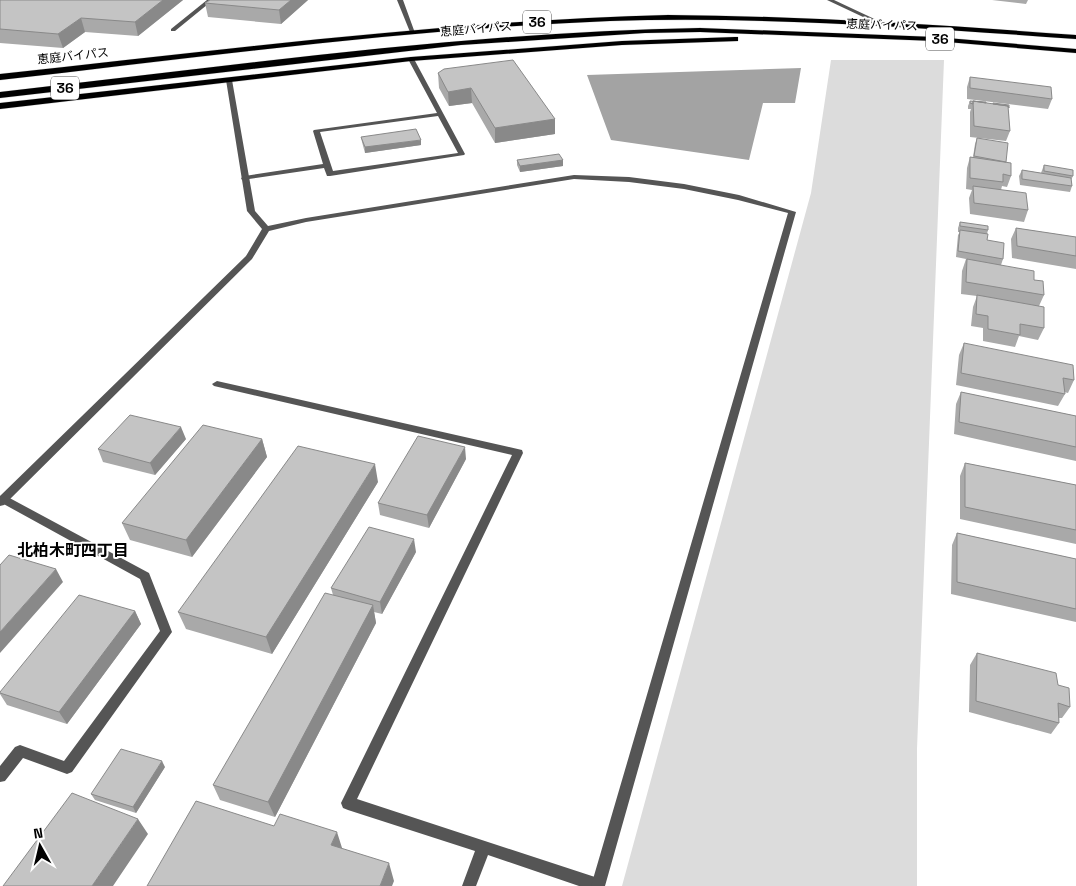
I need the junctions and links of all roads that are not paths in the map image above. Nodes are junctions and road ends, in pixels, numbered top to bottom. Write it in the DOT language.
graph roads {
  1 [pos="210,0"];
  2 [pos="400,0"];
  3 [pos="830,0"];
  4 [pos="880,22"];
  5 [pos="173,30"];
  6 [pos="413,32"];
  7 [pos="803,34"];
  8 [pos="1076,37"];
  9 [pos="1076,51"];
  10 [pos="411,59"];
  11 [pos="0,77"];
  12 [pos="229,80"];
  13 [pos="0,95"];
  14 [pos="0,106"];
  15 [pos="440,114"];
  16 [pos="327,166"];
  17 [pos="245,178"];
  18 [pos="266,229"];
  19 [pos="217,384"];
  20 [pos="2,501"];
  21 [pos="0,776"];
  22 [pos="484,847"];
  23 [pos="598,885"];
  24 [pos="469,886"];
  1 -- 5 [label="street"];
  2 -- 6 [label="street"];
  3 -- 4 [label="street"];
  4 -- 6 [label="highway, 恵庭バイパス / 36"];
  4 -- 8 [label="highway, 恵庭バイパス / 36"];
  6 -- 11 [label="highway, 恵庭バイパス / 36"];
  7 -- 9 [label="highway, 恵庭バイパス / 36"];
  7 -- 10 [label="highway"];
  7 -- 13 [label="highway, 恵庭バイパス / 36"];
  10 -- 12 [label="highway"];
  10 -- 15 [label="street"];
  12 -- 14 [label="highway"];
  12 -- 17 [label="street"];
  15 -- 16 [label="street"];
  15 -- 16 [label="street"];
  16 -- 17 [label="street"];
  17 -- 18 [label="street"];
  18 -- 20 [label="street"];
  18 -- 23 [label="street"];
  19 -- 22 [label="street"];
  20 -- 21 [label="street"];
  22 -- 23 [label="street"];
  22 -- 24 [label="street"];
}
